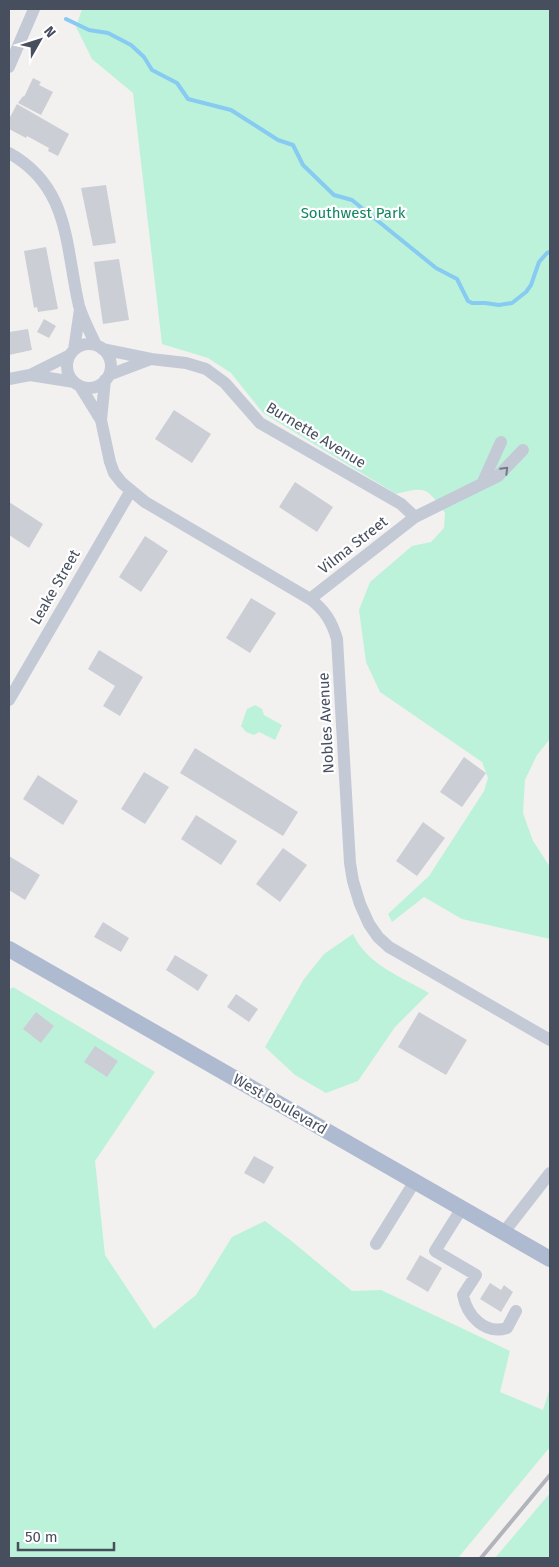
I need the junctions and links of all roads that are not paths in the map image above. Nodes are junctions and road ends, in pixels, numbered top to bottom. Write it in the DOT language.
graph roads {
  1 [pos="34,9"];
  2 [pos="9,67"];
  3 [pos="9,153"];
  4 [pos="80,309"];
  5 [pos="99,347"];
  6 [pos="72,353"];
  7 [pos="151,359"];
  8 [pos="30,375"];
  9 [pos="107,378"];
  10 [pos="9,379"];
  11 [pos="77,384"];
  12 [pos="101,420"];
  13 [pos="501,442"];
  14 [pos="523,450"];
  15 [pos="482,484"];
  16 [pos="130,492"];
  17 [pos="415,517"];
  18 [pos="310,599"];
  19 [pos="9,700"];
  20 [pos="9,949"];
  21 [pos="550,1040"];
  22 [pos="550,1173"];
  23 [pos="415,1181"];
  24 [pos="462,1208"];
  25 [pos="504,1232"];
  26 [pos="376,1244"];
  27 [pos="550,1259"];
  28 [pos="516,1311"];
  1 -- 2 [label="street"];
  3 -- 4 [label="street"];
  4 -- 5 [label="street"];
  4 -- 6 [label="street"];
  5 -- 6 [label="street"];
  5 -- 7 [label="street, Burnette Avenue"];
  5 -- 9 [label="street"];
  6 -- 8 [label="street"];
  6 -- 11 [label="street"];
  7 -- 9 [label="street, Burnette Avenue"];
  7 -- 17 [label="street, Burnette Avenue"];
  8 -- 10 [label="street"];
  8 -- 11 [label="street"];
  9 -- 11 [label="street"];
  9 -- 12 [label="street, Nobles Avenue"];
  11 -- 12 [label="street, Nobles Avenue"];
  12 -- 16 [label="street, Nobles Avenue"];
  13 -- 15 [label="street"];
  15 -- 14 [label="street, Vilma Street, one-way"];
  15 -- 17 [label="street, Vilma Street"];
  16 -- 18 [label="street, Nobles Avenue"];
  16 -- 19 [label="street, Leake Street"];
  17 -- 18 [label="street, Vilma Street"];
  18 -- 21 [label="street, Nobles Avenue"];
  20 -- 23 [label="main road, West Boulevard"];
  22 -- 25 [label="street"];
  23 -- 24 [label="main road, West Boulevard"];
  23 -- 26 [label="street"];
  24 -- 25 [label="main road, West Boulevard"];
  24 -- 28 [label="street"];
  25 -- 27 [label="main road, West Boulevard"];
}
